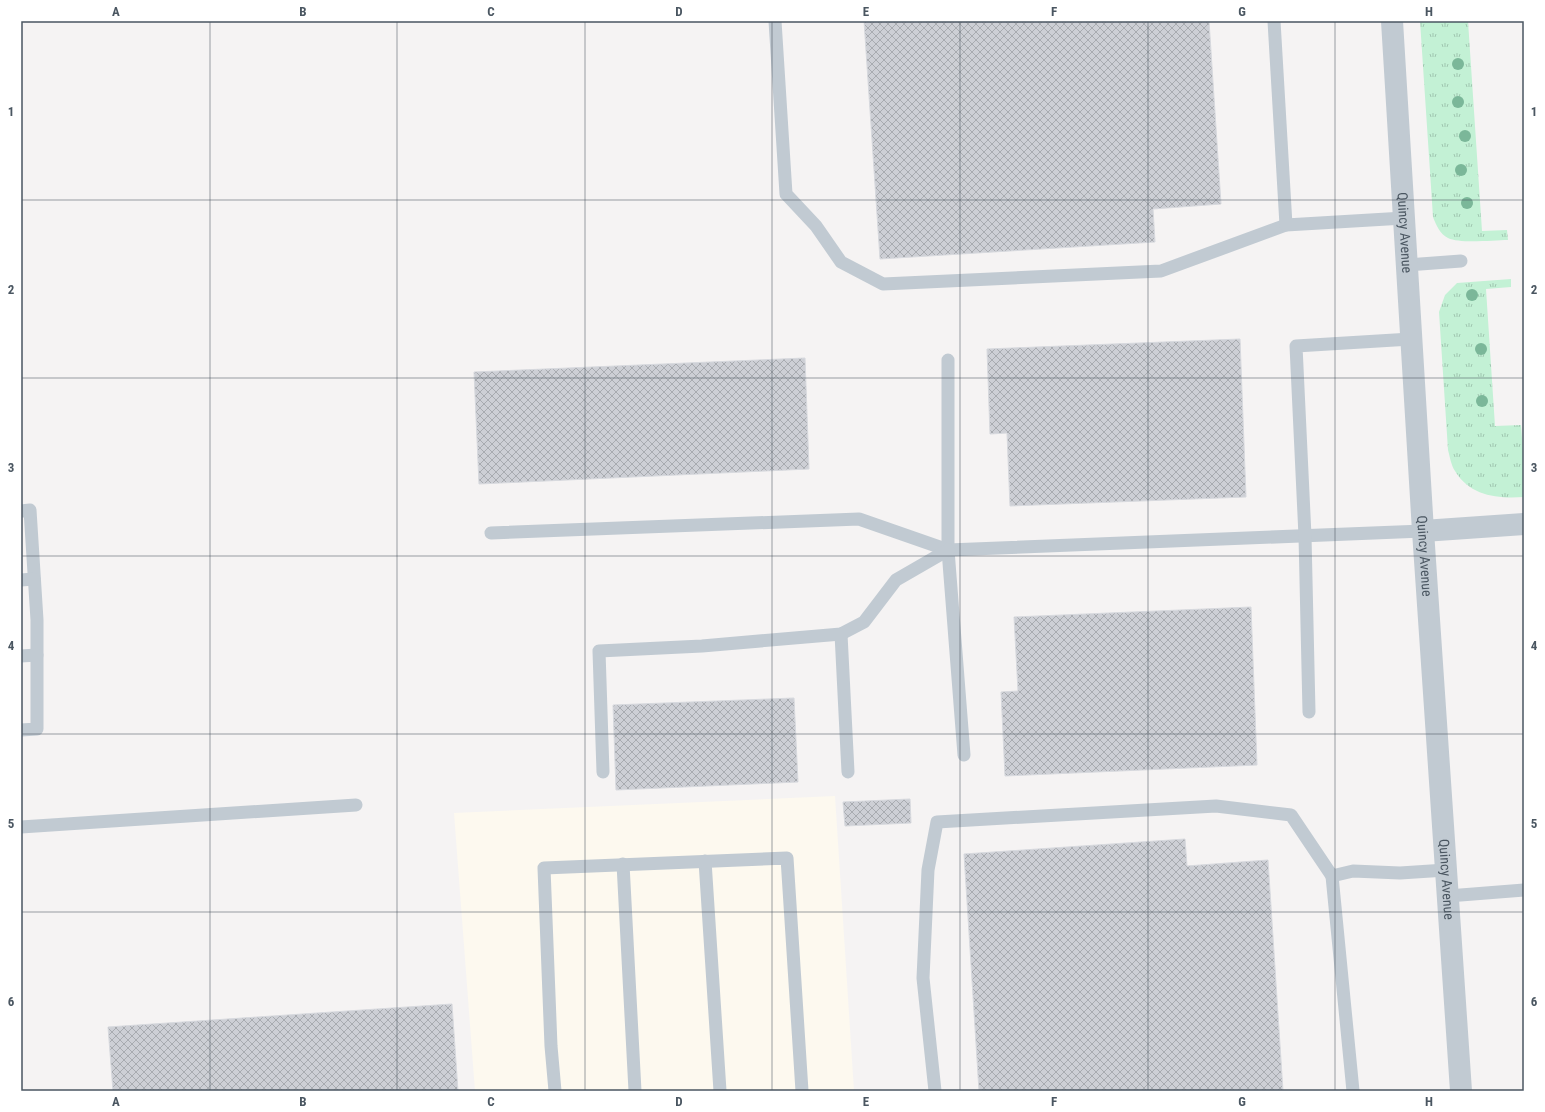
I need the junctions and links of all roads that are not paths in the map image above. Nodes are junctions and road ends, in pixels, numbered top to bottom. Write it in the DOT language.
graph roads {
  1 [pos="775,21"];
  2 [pos="1274,21"];
  3 [pos="1392,21"];
  4 [pos="1404,218"];
  5 [pos="1286,225"];
  6 [pos="1461,261"];
  7 [pos="1407,265"];
  8 [pos="1411,339"];
  9 [pos="948,360"];
  10 [pos="26,510"];
  11 [pos="1524,524"];
  12 [pos="1423,531"];
  13 [pos="491,533"];
  14 [pos="1304,536"];
  15 [pos="948,550"];
  16 [pos="34,579"];
  17 [pos="21,580"];
  18 [pos="841,634"];
  19 [pos="37,655"];
  20 [pos="21,656"];
  21 [pos="1309,712"];
  22 [pos="21,730"];
  23 [pos="964,755"];
  24 [pos="602,772"];
  25 [pos="848,772"];
  26 [pos="356,805"];
  27 [pos="21,827"];
  28 [pos="705,861"];
  29 [pos="623,864"];
  30 [pos="1446,870"];
  31 [pos="1332,876"];
  32 [pos="1524,890"];
  33 [pos="1448,896"];
  34 [pos="555,1091"];
  35 [pos="636,1091"];
  36 [pos="720,1091"];
  37 [pos="802,1091"];
  38 [pos="935,1091"];
  39 [pos="1353,1091"];
  40 [pos="1461,1091"];
  1 -- 5 [label="lane"];
  2 -- 5 [label="lane"];
  3 -- 4 [label="street, Quincy Avenue"];
  4 -- 5 [label="lane"];
  4 -- 7 [label="street, Quincy Avenue"];
  6 -- 7 [label="lane"];
  7 -- 8 [label="street, Quincy Avenue"];
  8 -- 12 [label="street, Quincy Avenue"];
  8 -- 14 [label="lane"];
  9 -- 15 [label="lane"];
  10 -- 16 [label="lane"];
  11 -- 12 [label="street"];
  12 -- 14 [label="lane"];
  12 -- 30 [label="street, Quincy Avenue"];
  13 -- 15 [label="lane"];
  14 -- 15 [label="lane"];
  14 -- 21 [label="lane"];
  15 -- 18 [label="lane"];
  15 -- 23 [label="lane"];
  16 -- 17 [label="lane"];
  16 -- 19 [label="lane"];
  18 -- 24 [label="lane"];
  18 -- 25 [label="lane"];
  19 -- 20 [label="lane"];
  19 -- 22 [label="lane"];
  26 -- 27 [label="lane"];
  28 -- 29 [label="lane"];
  28 -- 36 [label="lane"];
  28 -- 37 [label="lane"];
  29 -- 34 [label="lane"];
  29 -- 35 [label="lane"];
  30 -- 31 [label="lane"];
  30 -- 33 [label="street, Quincy Avenue"];
  31 -- 38 [label="lane"];
  31 -- 39 [label="lane"];
  32 -- 33 [label="lane"];
  33 -- 40 [label="street, Quincy Avenue"];
}
